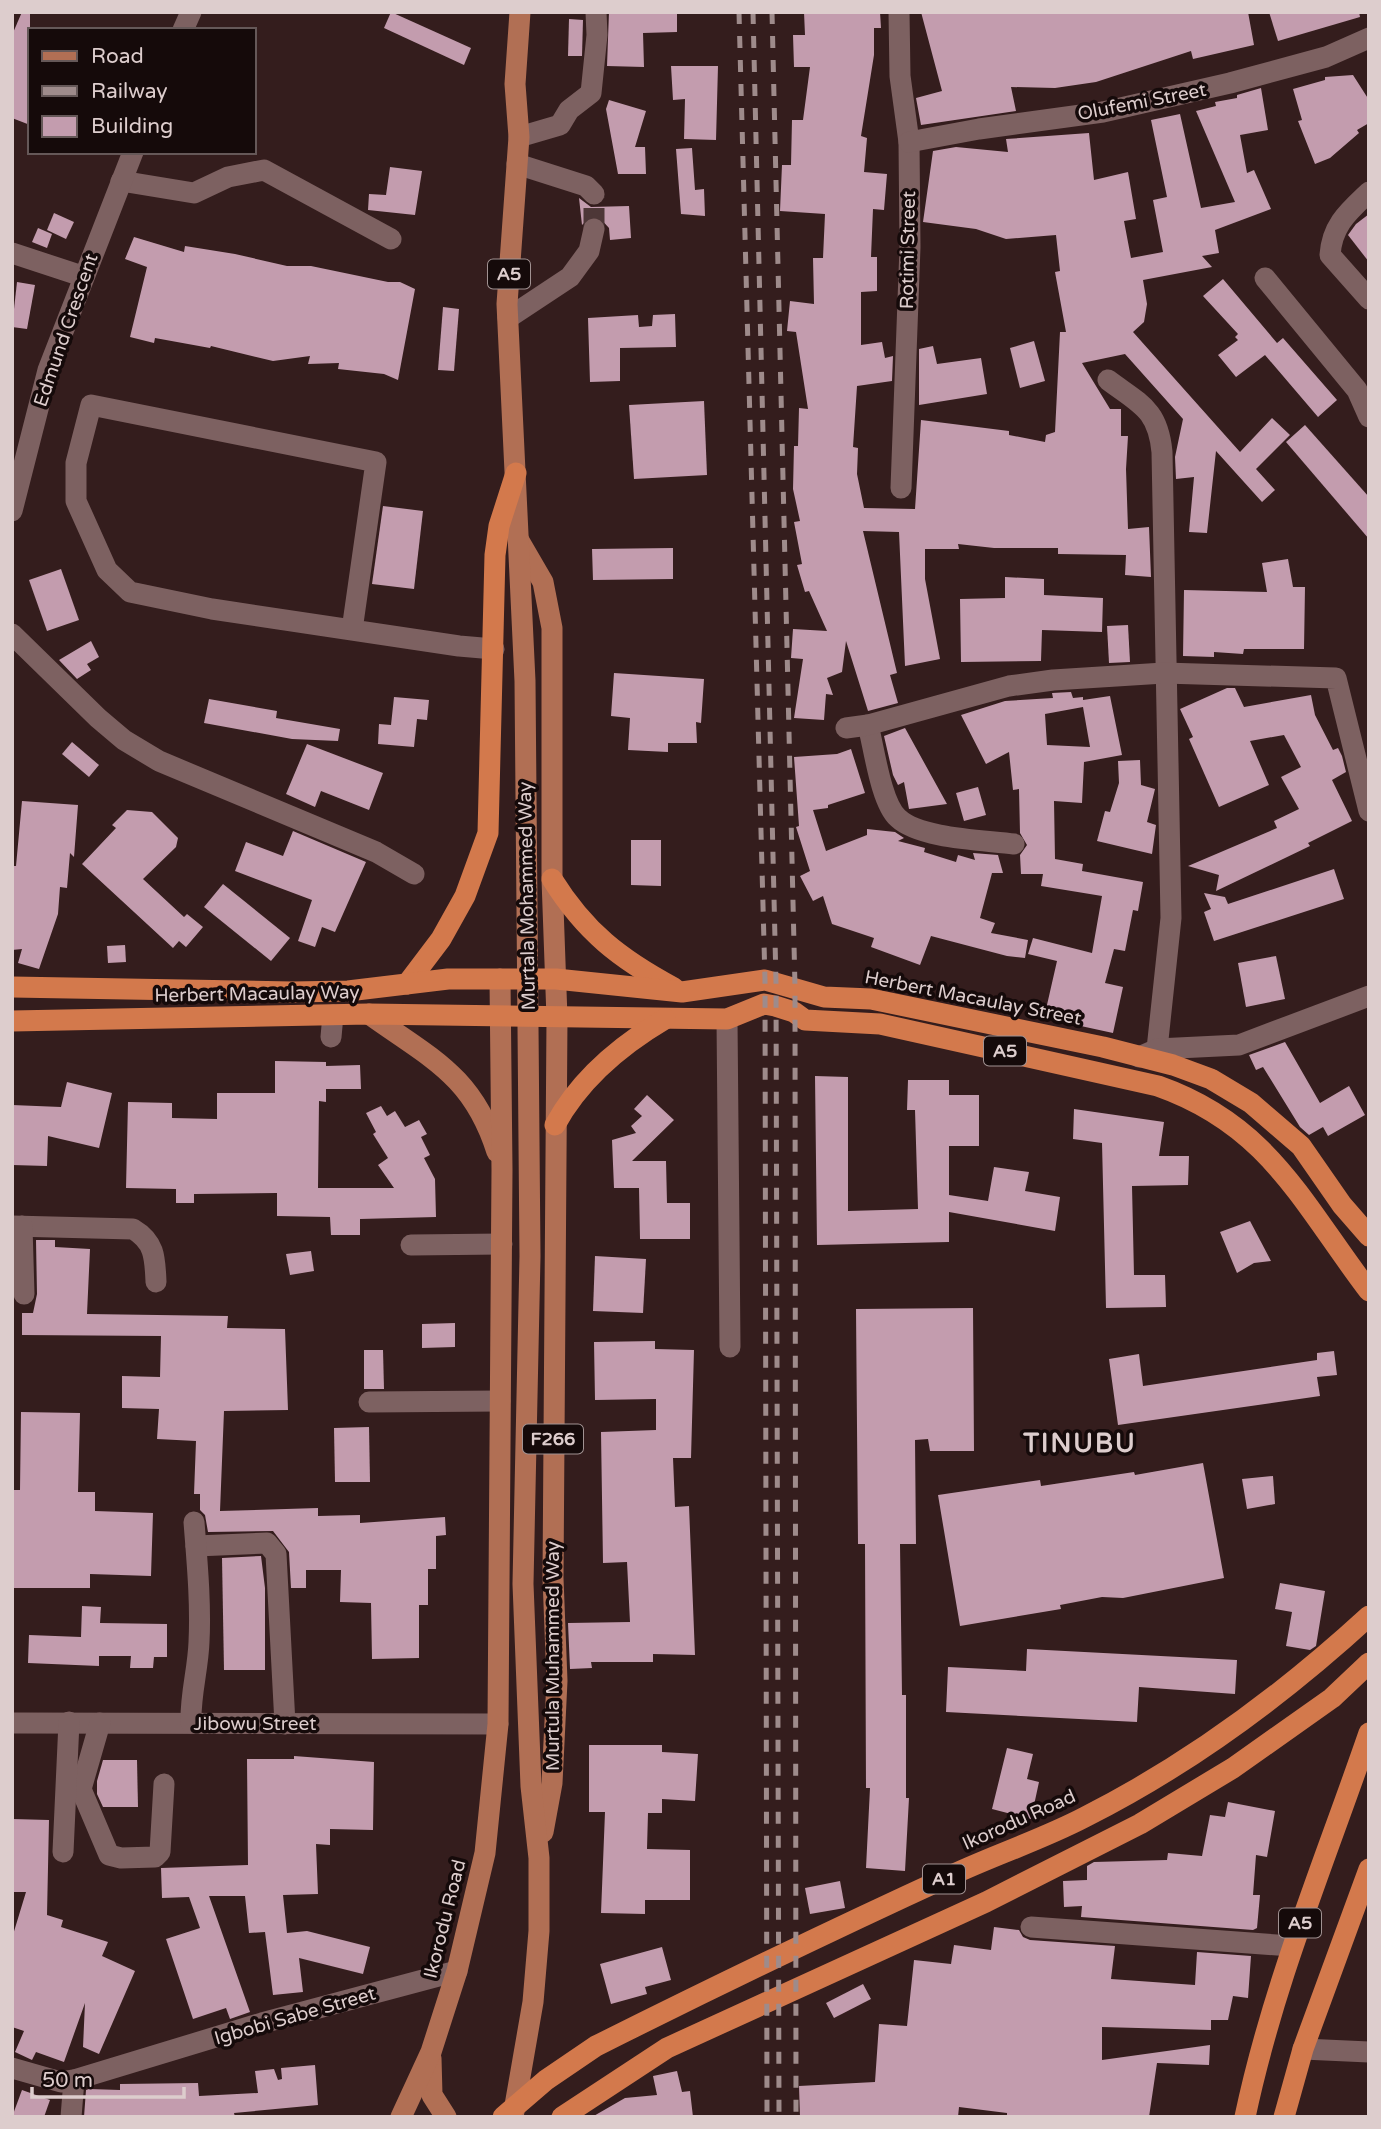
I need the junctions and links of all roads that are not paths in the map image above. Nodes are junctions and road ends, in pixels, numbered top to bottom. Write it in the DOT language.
graph roads {
  1 [pos="520,12"];
  2 [pos="596,12"];
  3 [pos="899,12"];
  4 [pos="1369,38"];
  5 [pos="519,137"];
  6 [pos="909,142"];
  7 [pos="132,154"];
  8 [pos="517,164"];
  9 [pos="121,181"];
  10 [pos="1369,192"];
  11 [pos="594,194"];
  12 [pos="594,229"];
  13 [pos="391,239"];
  14 [pos="12,253"];
  15 [pos="82,276"];
  16 [pos="1265,278"];
  17 [pos="1369,299"];
  18 [pos="508,318"];
  19 [pos="1108,380"];
  20 [pos="1369,417"];
  21 [pos="516,473"];
  22 [pos="901,488"];
  23 [pos="12,511"];
  24 [pos="516,536"];
  25 [pos="352,630"];
  26 [pos="12,634"];
  27 [pos="494,649"];
  28 [pos="1164,673"];
  29 [pos="867,725"];
  30 [pos="846,728"];
  31 [pos="1369,811"];
  32 [pos="1014,844"];
  33 [pos="414,874"];
  34 [pos="552,880"];
  35 [pos="500,979"];
  36 [pos="556,979"];
  37 [pos="407,984"];
  38 [pos="12,987"];
  39 [pos="682,992"];
  40 [pos="1369,996"];
  41 [pos="369,1014"];
  42 [pos="334,1015"];
  43 [pos="502,1016"];
  44 [pos="557,1018"];
  45 [pos="666,1018"];
  46 [pos="727,1019"];
  47 [pos="12,1021"];
  48 [pos="331,1037"];
  49 [pos="1148,1053"];
  50 [pos="555,1125"];
  51 [pos="502,1170"];
  52 [pos="17,1226"];
  53 [pos="1369,1236"];
  54 [pos="502,1244"];
  55 [pos="411,1245"];
  56 [pos="530,1256"];
  57 [pos="156,1282"];
  58 [pos="1369,1291"];
  59 [pos="24,1294"];
  60 [pos="730,1347"];
  61 [pos="500,1401"];
  62 [pos="369,1402"];
  63 [pos="194,1522"];
  64 [pos="196,1546"];
  65 [pos="553,1578"];
  66 [pos="523,1584"];
  67 [pos="1369,1616"];
  68 [pos="1369,1663"];
  69 [pos="69,1722"];
  70 [pos="12,1723"];
  71 [pos="100,1723"];
  72 [pos="191,1723"];
  73 [pos="285,1724"];
  74 [pos="498,1724"];
  75 [pos="1369,1733"];
  76 [pos="164,1784"];
  77 [pos="63,1852"];
  78 [pos="539,1858"];
  79 [pos="1369,1869"];
  80 [pos="1031,1927"];
  81 [pos="1291,1946"];
  82 [pos="457,1971"];
  83 [pos="1303,2049"];
  84 [pos="430,2052"];
  85 [pos="1369,2052"];
  86 [pos="12,2068"];
  87 [pos="74,2080"];
  88 [pos="511,2116"];
  89 [pos="71,2117"];
  90 [pos="401,2117"];
  91 [pos="446,2117"];
  92 [pos="562,2117"];
  93 [pos="1245,2117"];
  94 [pos="1284,2117"];
  1 -- 5 [label="main road, A5"];
  2 -- 5 [label="street"];
  3 -- 6 [label="street, Rotimi Street"];
  4 -- 6 [label="street, Olufemi Street"];
  5 -- 8 [label="main road, A5"];
  6 -- 22 [label="street, Rotimi Street"];
  7 -- 9 [label="street, Edmund Crescent"];
  8 -- 11 [label="street"];
  8 -- 18 [label="main road, A5"];
  9 -- 13 [label="street"];
  9 -- 15 [label="street, Edmund Crescent"];
  10 -- 17 [label="street"];
  12 -- 18 [label="street"];
  14 -- 15 [label="street"];
  15 -- 23 [label="street, Edmund Crescent"];
  16 -- 20 [label="street"];
  18 -- 21 [label="main road, A5"];
  19 -- 28 [label="street"];
  21 -- 24 [label="main road, A5"];
  21 -- 27 [label="highway"];
  24 -- 34 [label="main road, Murtula Muhammed Way"];
  24 -- 56 [label="main road, Murtala Mohammed Way"];
  25 -- 25 [label="street"];
  25 -- 27 [label="street"];
  26 -- 33 [label="street"];
  27 -- 37 [label="highway"];
  28 -- 29 [label="street"];
  28 -- 31 [label="street"];
  28 -- 49 [label="street"];
  29 -- 30 [label="street"];
  29 -- 32 [label="street"];
  34 -- 36 [label="main road, Murtula Muhammed Way"];
  34 -- 39 [label="highway"];
  35 -- 36 [label="highway, Herbert Macaulay Street / A5"];
  35 -- 37 [label="highway, Herbert Macaulay Way"];
  35 -- 43 [label="main road"];
  36 -- 39 [label="highway, Herbert Macaulay Street / A5"];
  36 -- 44 [label="main road, Murtula Muhammed Way"];
  37 -- 38 [label="highway, Herbert Macaulay Way"];
  39 -- 49 [label="highway, Herbert Macaulay Street / A5"];
  40 -- 49 [label="street"];
  41 -- 42 [label="highway, Herbert Macaulay Way"];
  41 -- 43 [label="highway, Herbert Macaulay Way"];
  41 -- 51 [label="main road"];
  42 -- 47 [label="highway, Herbert Macaulay Way"];
  42 -- 48 [label="street"];
  43 -- 44 [label="highway, A5"];
  43 -- 51 [label="main road"];
  44 -- 45 [label="highway, A5"];
  44 -- 50 [label="main road, Murtula Muhammed Way / F266"];
  45 -- 46 [label="highway, A5"];
  45 -- 50 [label="highway"];
  46 -- 58 [label="highway, A5"];
  46 -- 60 [label="street"];
  49 -- 53 [label="highway, Herbert Macaulay Street / A5"];
  50 -- 65 [label="main road, Murtula Muhammed Way / F266"];
  51 -- 54 [label="main road"];
  52 -- 57 [label="street"];
  52 -- 59 [label="street"];
  54 -- 55 [label="street"];
  54 -- 61 [label="main road"];
  56 -- 66 [label="main road, Murtula Muhammed Way"];
  61 -- 62 [label="street"];
  61 -- 74 [label="main road"];
  63 -- 64 [label="street"];
  64 -- 72 [label="street"];
  64 -- 73 [label="street"];
  65 -- 66 [label="main road"];
  65 -- 78 [label="main road, Murtula Muhammed Way / F266"];
  66 -- 78 [label="main road, Murtula Muhammed Way"];
  67 -- 88 [label="highway, Ikorodu Road / A1"];
  68 -- 92 [label="highway, A1"];
  69 -- 70 [label="street, Jibowu Street"];
  69 -- 71 [label="street, Jibowu Street"];
  69 -- 77 [label="street"];
  71 -- 72 [label="street, Jibowu Street"];
  71 -- 76 [label="street"];
  72 -- 73 [label="street, Jibowu Street"];
  73 -- 74 [label="street, Jibowu Street"];
  74 -- 82 [label="main road, Ikorodu Road"];
  75 -- 81 [label="highway, A5"];
  78 -- 88 [label="main road, Ikorodu Road / F266"];
  79 -- 83 [label="highway, A5"];
  80 -- 81 [label="street"];
  81 -- 93 [label="highway, A5"];
  82 -- 84 [label="main road, Ikorodu Road"];
  82 -- 87 [label="street, Igbobi Sabe Street"];
  83 -- 85 [label="street"];
  83 -- 94 [label="highway, A5"];
  84 -- 90 [label="main road, Ikorodu Road"];
  84 -- 91 [label="main road"];
  86 -- 87 [label="street, Igbobi Sabe Street"];
  87 -- 89 [label="street"];
}
